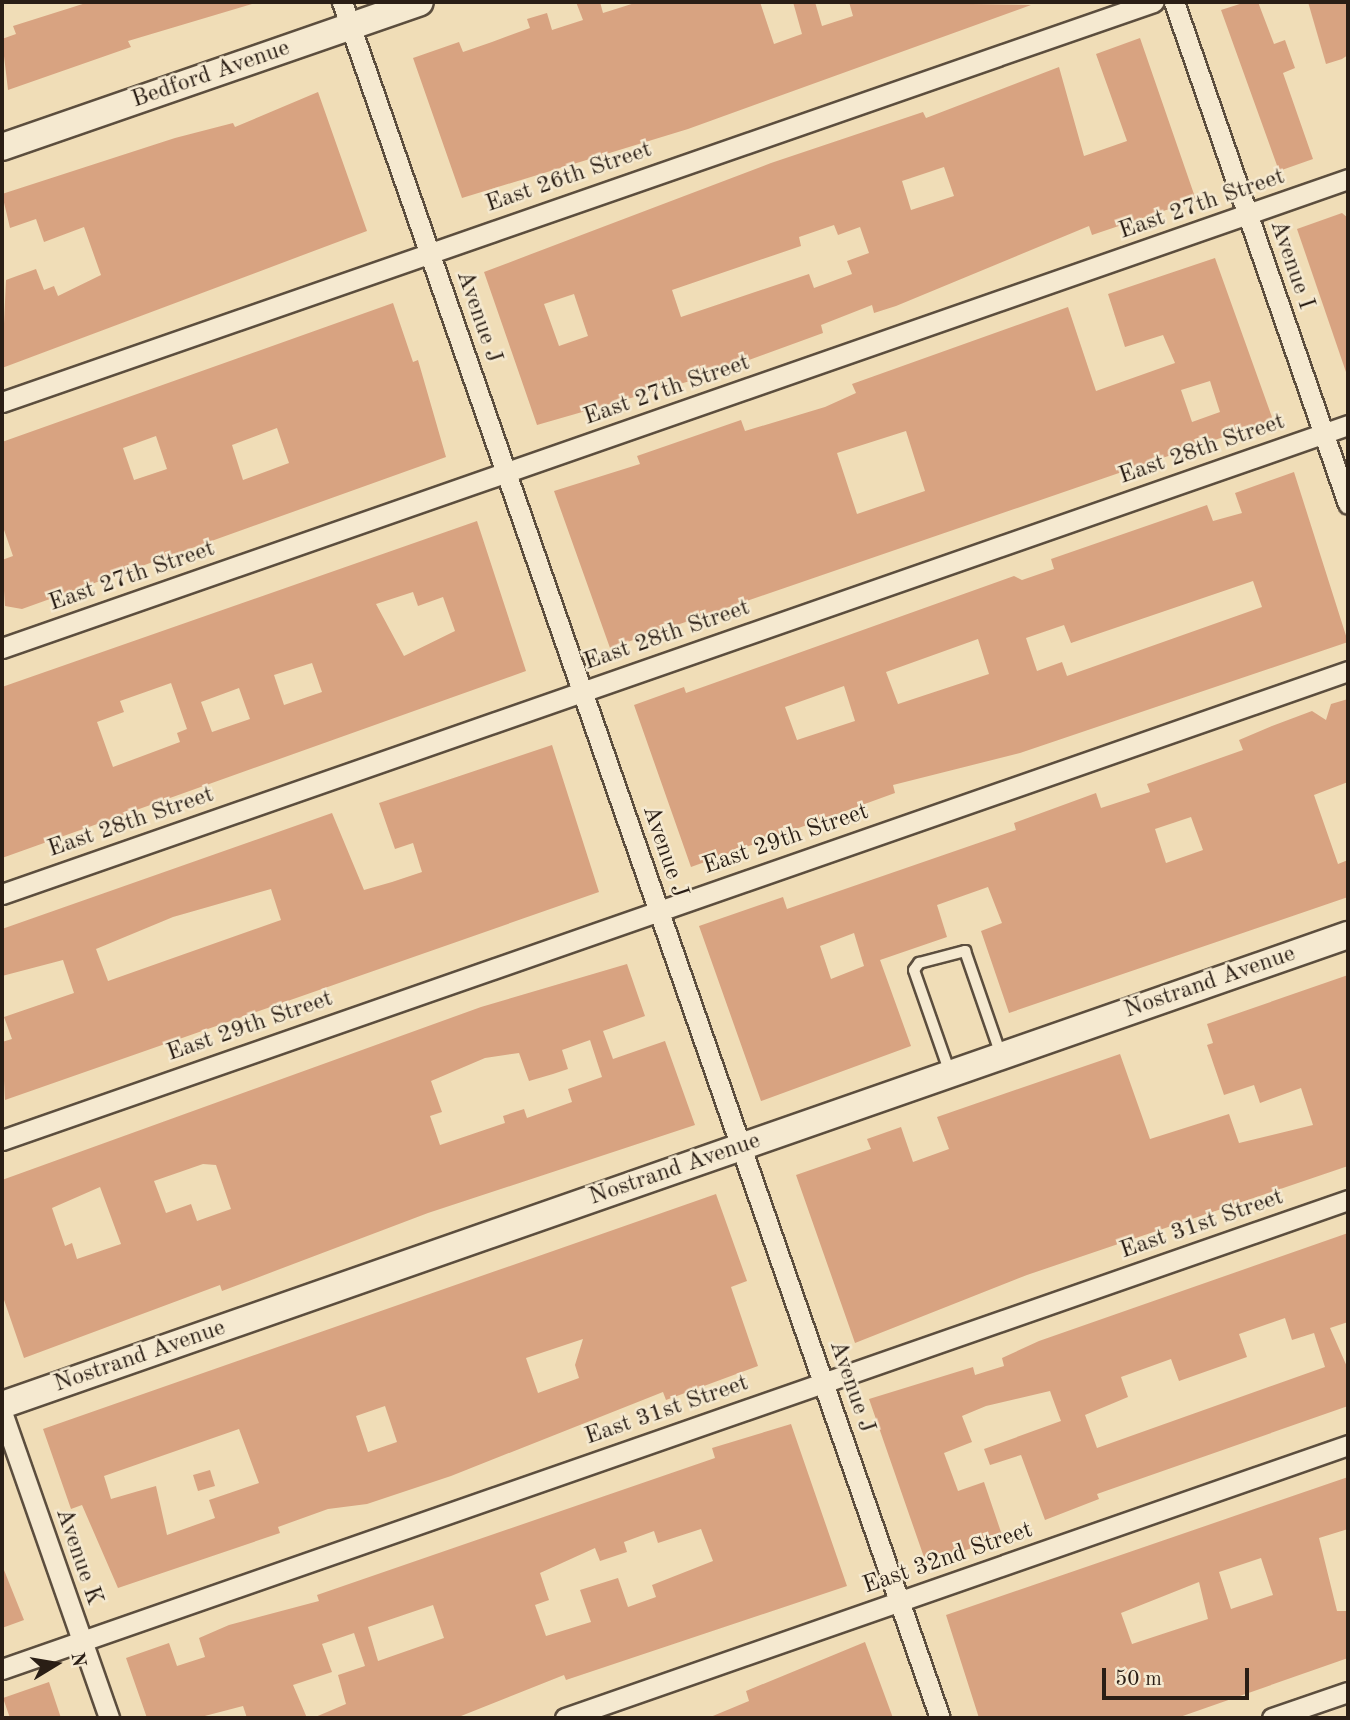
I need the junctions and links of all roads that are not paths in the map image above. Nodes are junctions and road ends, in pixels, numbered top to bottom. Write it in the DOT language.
graph roads {
  1 [pos="420,2"];
  2 [pos="1153,2"];
  3 [pos="1174,2"];
  4 [pos="346,14"];
  5 [pos="2,147"];
  6 [pos="1348,179"];
  7 [pos="1248,215"];
  8 [pos="429,252"];
  9 [pos="2,402"];
  10 [pos="1348,425"];
  11 [pos="1324,434"];
  12 [pos="506,473"];
  13 [pos="1348,504"];
  14 [pos="2,648"];
  15 [pos="1348,671"];
  16 [pos="582,692"];
  17 [pos="2,894"];
  18 [pos="659,911"];
  19 [pos="1348,935"];
  20 [pos="1001,1056"];
  21 [pos="951,1073"];
  22 [pos="2,1140"];
  23 [pos="741,1147"];
  24 [pos="1348,1200"];
  25 [pos="823,1383"];
  26 [pos="2,1405"];
  27 [pos="2,1412"];
  28 [pos="1348,1446"];
  29 [pos="899,1601"];
  30 [pos="81,1641"];
  31 [pos="2,1669"];
  32 [pos="1348,1692"];
  33 [pos="108,1718"];
  34 [pos="565,1718"];
  35 [pos="940,1718"];
  36 [pos="1272,1718"];
  1 -- 4 [label="main road, Bedford Avenue"];
  2 -- 8 [label="street, East 26th Street"];
  3 -- 7 [label="street, Avenue I"];
  4 -- 5 [label="main road, Bedford Avenue"];
  4 -- 8 [label="street, Avenue J"];
  6 -- 7 [label="street, East 27th Street"];
  7 -- 11 [label="street, Avenue I"];
  7 -- 12 [label="street, East 27th Street"];
  8 -- 9 [label="street, East 26th Street"];
  8 -- 12 [label="street, Avenue J"];
  10 -- 11 [label="street, East 28th Street"];
  11 -- 13 [label="street, Avenue I"];
  11 -- 16 [label="street, East 28th Street"];
  12 -- 14 [label="street, East 27th Street"];
  12 -- 16 [label="street, Avenue J"];
  15 -- 18 [label="street, East 29th Street"];
  16 -- 17 [label="street, East 28th Street"];
  16 -- 18 [label="street, Avenue J"];
  18 -- 22 [label="street, East 29th Street"];
  18 -- 23 [label="street, Avenue J"];
  19 -- 20 [label="main road, Nostrand Avenue"];
  20 -- 21 [label="main road, Nostrand Avenue"];
  20 -- 21 [label="lane"];
  21 -- 23 [label="main road, Nostrand Avenue"];
  23 -- 25 [label="street, Avenue J"];
  23 -- 26 [label="main road, Nostrand Avenue"];
  24 -- 25 [label="street, East 31st Street"];
  25 -- 29 [label="street, Avenue J"];
  25 -- 30 [label="street, East 31st Street"];
  27 -- 30 [label="street, Avenue K"];
  28 -- 29 [label="street, East 32nd Street"];
  29 -- 34 [label="street, East 32nd Street"];
  29 -- 35 [label="street, Avenue J"];
  30 -- 31 [label="street, East 31st Street"];
  30 -- 33 [label="street, Avenue K"];
  32 -- 36 [label="street"];
}
